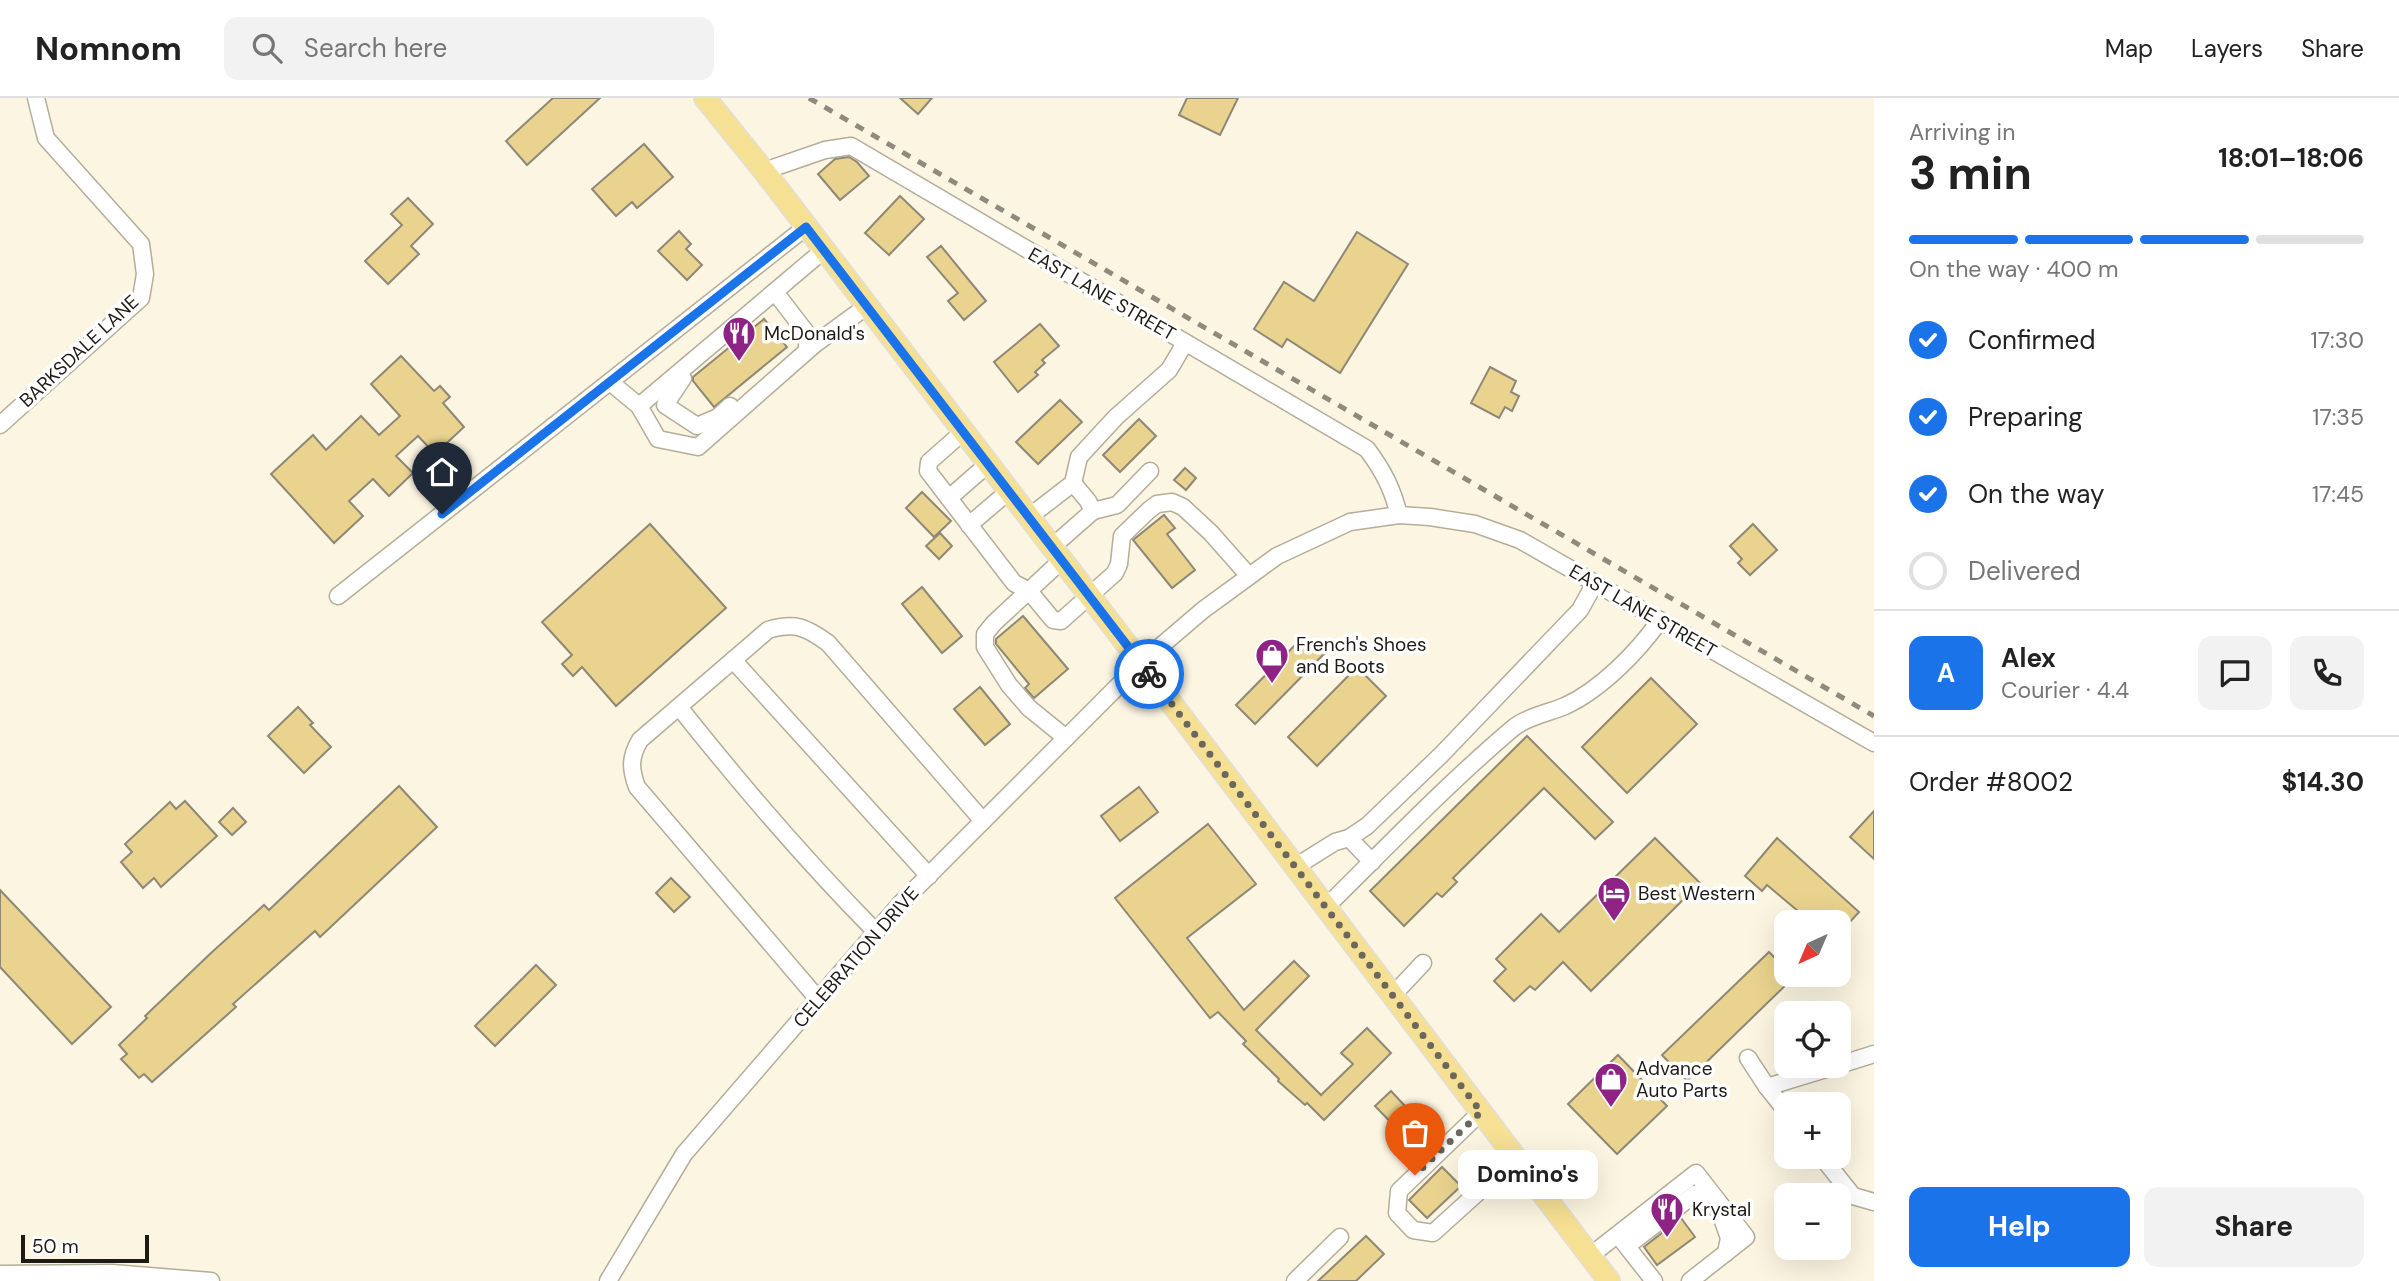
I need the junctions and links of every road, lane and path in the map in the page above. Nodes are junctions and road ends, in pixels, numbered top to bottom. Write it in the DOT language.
graph roads {
  1 [pos="36,98"];
  2 [pos="705,98"];
  3 [pos="764,171"];
  4 [pos="806,227"];
  5 [pos="824,250"];
  6 [pos="775,292"];
  7 [pos="867,306"];
  8 [pos="1185,343"];
  9 [pos="815,344"];
  10 [pos="701,354"];
  11 [pos="610,382"];
  12 [pos="639,406"];
  13 [pos="0,425"];
  14 [pos="963,432"];
  15 [pos="988,464"];
  16 [pos="1150,471"];
  17 [pos="1073,482"];
  18 [pos="1009,491"];
  19 [pos="949,498"];
  20 [pos="1093,511"];
  21 [pos="1399,516"];
  22 [pos="1029,517"];
  23 [pos="969,524"];
  24 [pos="1057,554"];
  25 [pos="1249,576"];
  26 [pos="1595,583"];
  27 [pos="1029,591"];
  28 [pos="338,596"];
  29 [pos="1090,597"];
  30 [pos="1660,620"];
  31 [pos="733,660"];
  32 [pos="1141,663"];
  33 [pos="679,707"];
  34 [pos="1066,738"];
  35 [pos="1874,743"];
  36 [pos="983,821"];
  37 [pos="1349,838"];
  38 [pos="1372,862"];
  39 [pos="1296,867"];
  40 [pos="929,876"];
  41 [pos="1326,908"];
  42 [pos="876,932"];
  43 [pos="1423,964"];
  44 [pos="1393,995"];
  45 [pos="818,999"];
  46 [pos="1874,1054"];
  47 [pos="1748,1058"];
  48 [pos="1851,1061"];
  49 [pos="1796,1078"];
  50 [pos="1767,1087"];
  51 [pos="1774,1096"];
  52 [pos="1481,1112"];
  53 [pos="1516,1158"];
  54 [pos="1832,1169"];
  55 [pos="1874,1202"];
  56 [pos="1340,1237"];
  57 [pos="1622,1240"];
  58 [pos="1590,1256"];
  59 [pos="0,1274"];
  60 [pos="109,1277"];
  61 [pos="161,1279"];
  62 [pos="211,1281"];
  63 [pos="608,1281"];
  64 [pos="1295,1281"];
  65 [pos="1609,1281"];
  66 [pos="1654,1281"];
  67 [pos="1690,1281"];
  1 -- 13 [label="street, BARKSDALE LANE"];
  2 -- 3 [label="main road"];
  3 -- 4 [label="main road"];
  3 -- 8 [label="street, EAST LANE STREET"];
  4 -- 5 [label="main road"];
  4 -- 11 [label="street"];
  5 -- 6 [label="street"];
  5 -- 7 [label="main road"];
  6 -- 9 [label="street"];
  6 -- 10 [label="street"];
  7 -- 9 [label="street"];
  7 -- 14 [label="main road"];
  8 -- 17 [label="street"];
  8 -- 21 [label="street, EAST LANE STREET"];
  9 -- 10 [label="street"];
  9 -- 12 [label="street"];
  10 -- 12 [label="street"];
  11 -- 12 [label="street"];
  11 -- 28 [label="street"];
  14 -- 15 [label="main road"];
  14 -- 19 [label="street"];
  15 -- 18 [label="main road"];
  15 -- 19 [label="street"];
  16 -- 20 [label="street"];
  17 -- 20 [label="street"];
  17 -- 22 [label="street"];
  18 -- 22 [label="main road"];
  18 -- 23 [label="street"];
  19 -- 23 [label="street"];
  20 -- 24 [label="street"];
  21 -- 25 [label="street, EAST LANE STREET"];
  21 -- 26 [label="street, EAST LANE STREET"];
  22 -- 24 [label="main road"];
  23 -- 27 [label="street"];
  24 -- 27 [label="street"];
  24 -- 29 [label="main road"];
  25 -- 29 [label="street"];
  25 -- 32 [label="street, EAST LANE STREET"];
  26 -- 30 [label="street, EAST LANE STREET"];
  26 -- 37 [label="street"];
  27 -- 29 [label="street"];
  27 -- 34 [label="street"];
  29 -- 32 [label="main road"];
  30 -- 35 [label="street, EAST LANE STREET"];
  30 -- 38 [label="street"];
  31 -- 33 [label="street"];
  31 -- 36 [label="street"];
  31 -- 40 [label="street"];
  32 -- 34 [label="street, CELEBRATION DRIVE"];
  32 -- 39 [label="main road"];
  33 -- 42 [label="street"];
  33 -- 45 [label="street"];
  34 -- 36 [label="street, CELEBRATION DRIVE"];
  36 -- 40 [label="street, CELEBRATION DRIVE"];
  37 -- 38 [label="street"];
  37 -- 39 [label="street"];
  38 -- 41 [label="street"];
  39 -- 41 [label="main road"];
  40 -- 42 [label="street, CELEBRATION DRIVE"];
  41 -- 44 [label="main road"];
  42 -- 45 [label="street, CELEBRATION DRIVE"];
  43 -- 44 [label="street"];
  44 -- 52 [label="main road"];
  45 -- 63 [label="street, CELEBRATION DRIVE"];
  46 -- 48 [label="street"];
  47 -- 50 [label="street"];
  49 -- 50 [label="street"];
  50 -- 51 [label="street"];
  52 -- 53 [label="main road"];
  52 -- 53 [label="street"];
  53 -- 58 [label="main road"];
  54 -- 55 [label="street"];
  56 -- 64 [label="street"];
  57 -- 58 [label="street"];
  57 -- 66 [label="street"];
  57 -- 67 [label="street"];
  58 -- 65 [label="main road"];
  59 -- 60 [label="street"];
  60 -- 61 [label="street"];
  61 -- 62 [label="street"];
}
